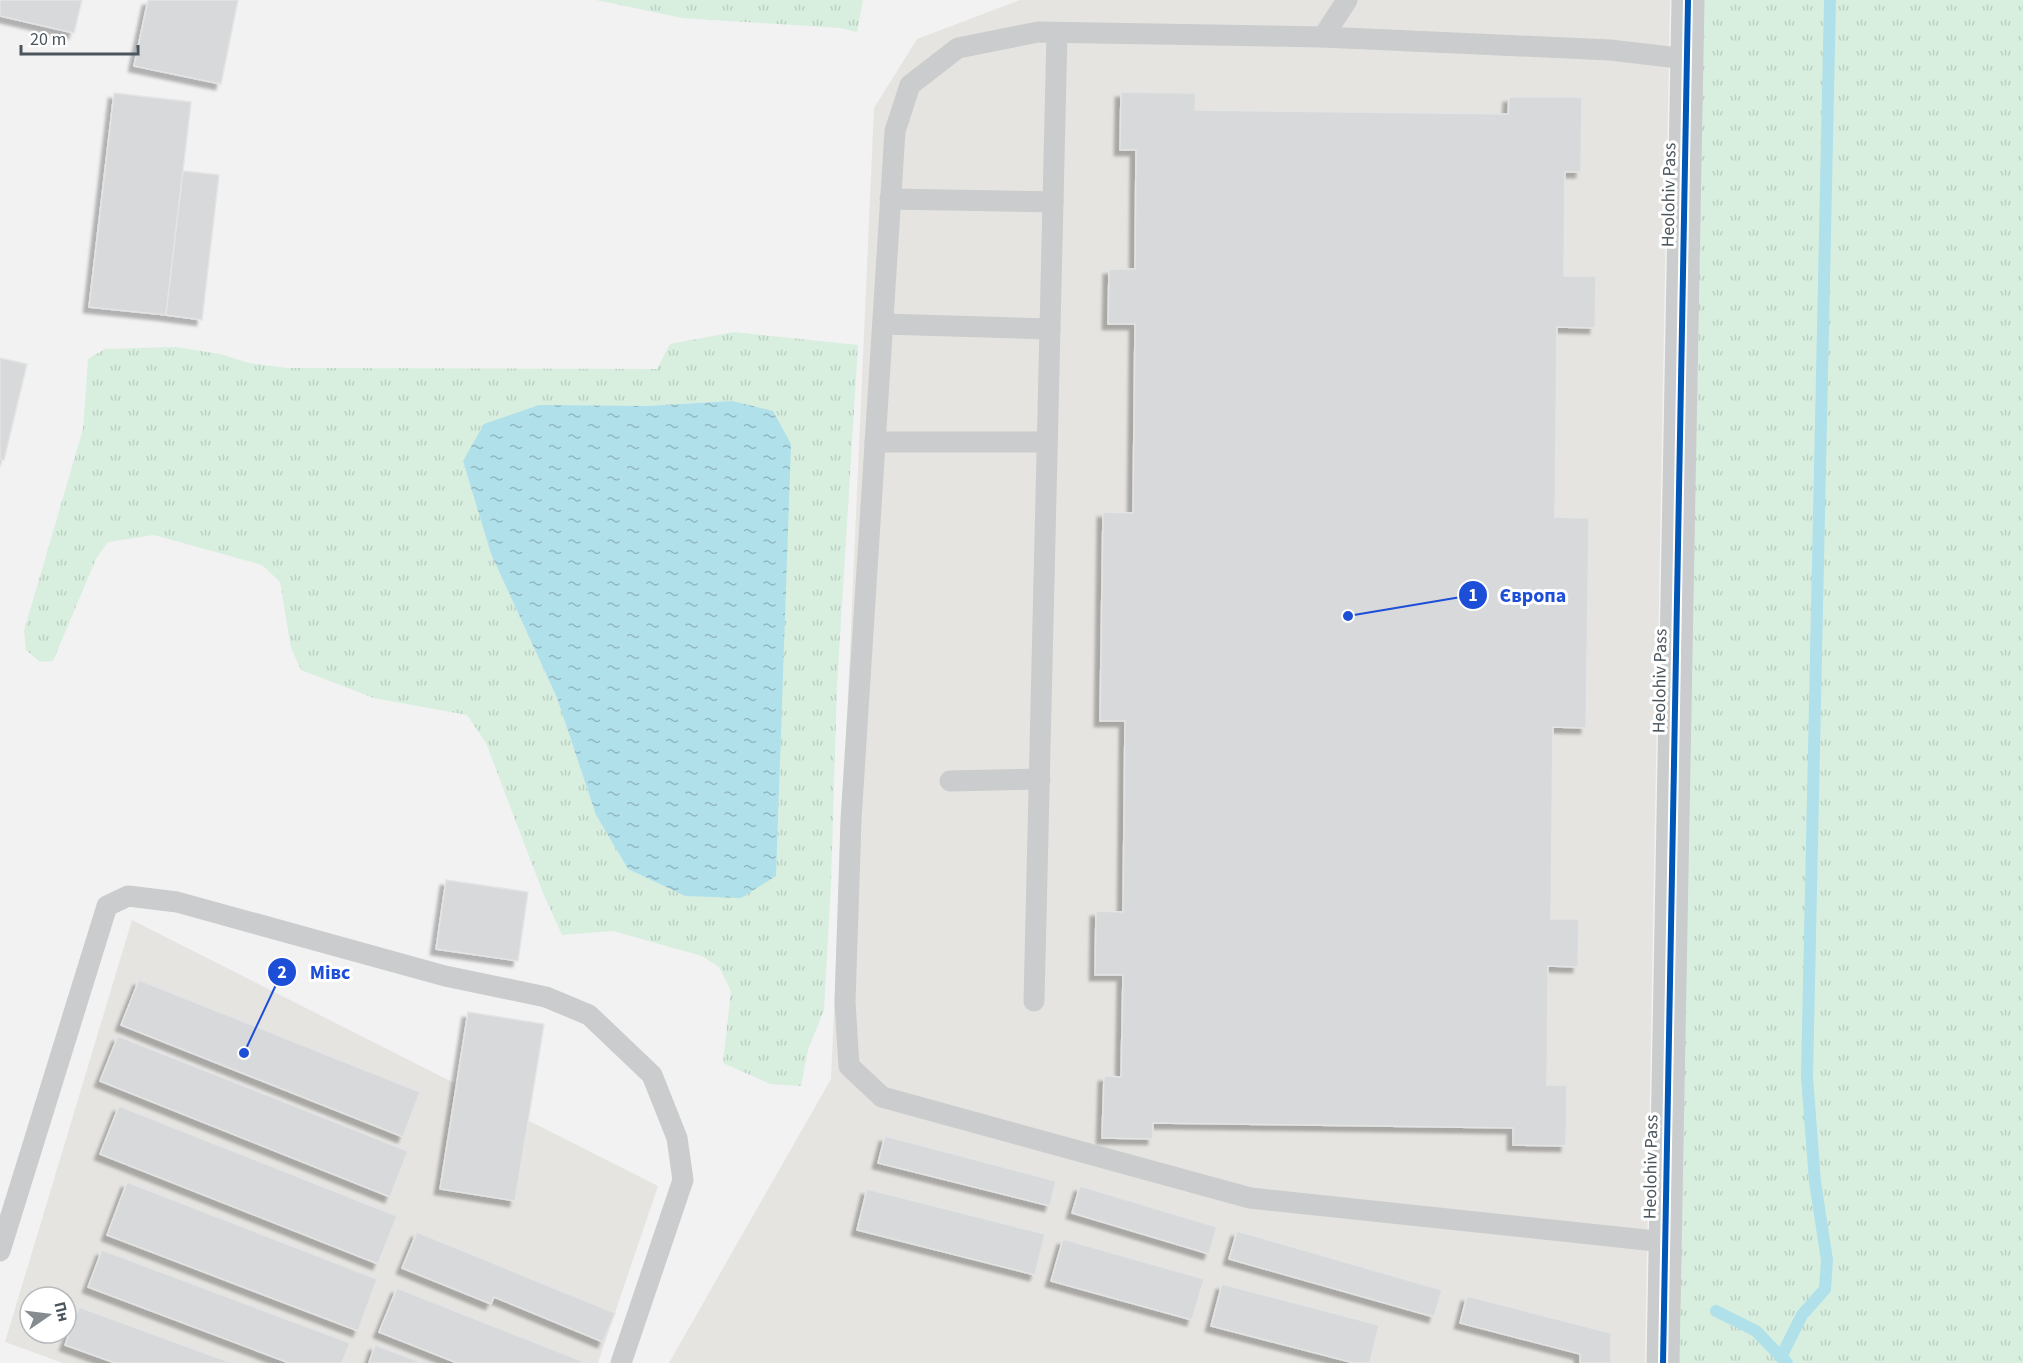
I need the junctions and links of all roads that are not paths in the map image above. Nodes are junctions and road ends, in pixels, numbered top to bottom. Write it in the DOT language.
graph roads {
  1 [pos="1347,0"];
  2 [pos="1688,0"];
  3 [pos="1057,33"];
  4 [pos="1323,37"];
  5 [pos="1687,59"];
  6 [pos="890,199"];
  7 [pos="1053,202"];
  8 [pos="883,324"];
  9 [pos="1050,329"];
  10 [pos="875,442"];
  11 [pos="1047,442"];
  12 [pos="1040,779"];
  13 [pos="950,781"];
  14 [pos="1034,1001"];
  15 [pos="1665,1242"];
  16 [pos="0,1251"];
  17 [pos="621,1363"];
  18 [pos="1663,1363"];
  1 -- 4 [label="lane"];
  2 -- 5 [label="street, Heolohiv Pass"];
  3 -- 4 [label="lane"];
  3 -- 6 [label="lane"];
  3 -- 7 [label="lane"];
  4 -- 5 [label="lane"];
  5 -- 15 [label="street, Heolohiv Pass"];
  6 -- 7 [label="lane"];
  6 -- 8 [label="lane"];
  7 -- 9 [label="lane"];
  8 -- 9 [label="lane"];
  8 -- 10 [label="lane"];
  9 -- 11 [label="lane"];
  10 -- 11 [label="lane"];
  10 -- 15 [label="lane"];
  11 -- 12 [label="lane"];
  12 -- 13 [label="lane"];
  12 -- 14 [label="lane"];
  15 -- 18 [label="street, Heolohiv Pass"];
  16 -- 17 [label="lane"];
}
